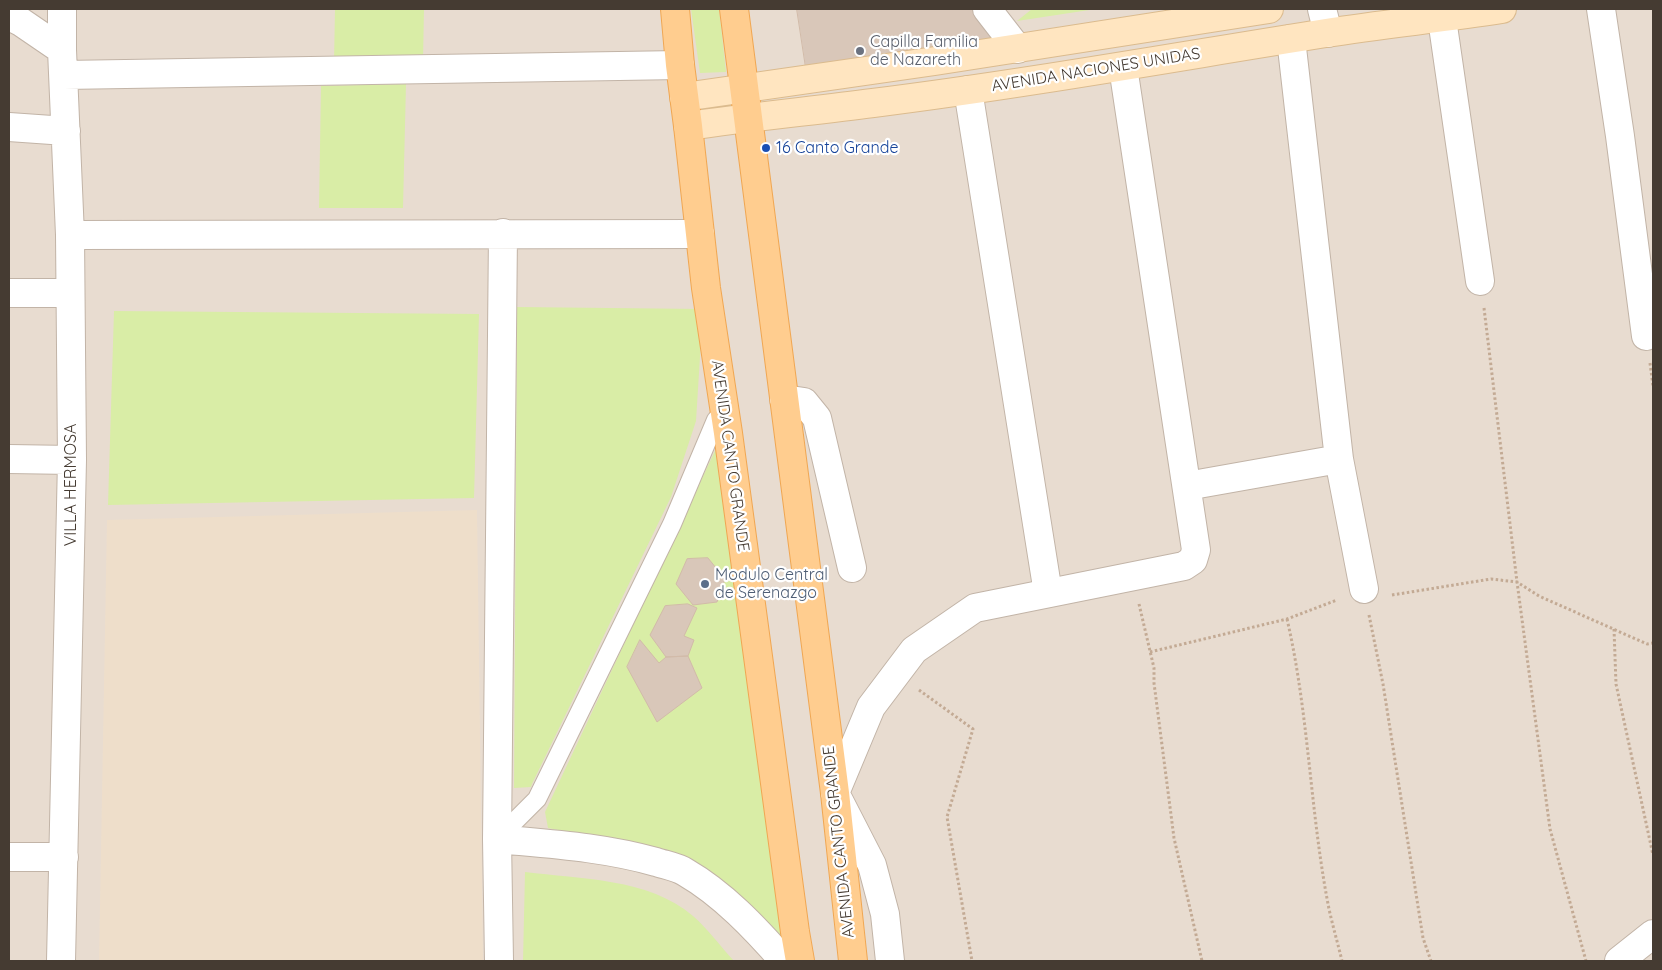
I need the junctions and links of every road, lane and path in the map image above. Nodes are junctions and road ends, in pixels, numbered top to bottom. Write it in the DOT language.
graph roads {
  1 [pos="62,9"];
  2 [pos="675,9"];
  3 [pos="734,9"];
  4 [pos="987,9"];
  5 [pos="1269,9"];
  6 [pos="1502,9"];
  7 [pos="1601,9"];
  8 [pos="9,16"];
  9 [pos="1442,19"];
  10 [pos="1325,21"];
  11 [pos="1291,39"];
  12 [pos="1018,49"];
  13 [pos="63,62"];
  14 [pos="680,65"];
  15 [pos="1123,67"];
  16 [pos="743,89"];
  17 [pos="968,90"];
  18 [pos="684,97"];
  19 [pos="748,118"];
  20 [pos="688,126"];
  21 [pos="9,127"];
  22 [pos="66,131"];
  23 [pos="503,233"];
  24 [pos="700,234"];
  25 [pos="70,235"];
  26 [pos="1480,281"];
  27 [pos="9,293"];
  28 [pos="70,293"];
  29 [pos="1646,336"];
  30 [pos="784,398"];
  31 [pos="725,412"];
  32 [pos="9,459"];
  33 [pos="1339,459"];
  34 [pos="72,460"];
  35 [pos="1187,486"];
  36 [pos="852,568"];
  37 [pos="1133,576"];
  38 [pos="1517,582"];
  39 [pos="1048,593"];
  40 [pos="1365,594"];
  41 [pos="1287,619"];
  42 [pos="1614,629"];
  43 [pos="1653,642"];
  44 [pos="1150,652"];
  45 [pos="898,673"];
  46 [pos="835,792"];
  47 [pos="497,840"];
  48 [pos="1653,855"];
  49 [pos="9,857"];
  50 [pos="64,857"];
  51 [pos="1653,934"];
  52 [pos="61,961"];
  53 [pos="499,961"];
  54 [pos="784,961"];
  55 [pos="800,961"];
  56 [pos="853,961"];
  57 [pos="890,961"];
  58 [pos="972,961"];
  59 [pos="1202,961"];
  60 [pos="1342,961"];
  61 [pos="1431,961"];
  62 [pos="1586,961"];
  63 [pos="1619,961"];
  1 -- 13 [label="street, VILLA HERMOSA"];
  2 -- 14 [label="main road, AVENIDA CANTO GRANDE"];
  3 -- 16 [label="main road, AVENIDA CANTO GRANDE"];
  4 -- 12 [label="street"];
  5 -- 12 [label="street, AVENIDA NACIONES UNIDAS"];
  6 -- 9 [label="street, AVENIDA NACIONES UNIDAS"];
  7 -- 29 [label="street"];
  8 -- 13 [label="street"];
  9 -- 10 [label="street, AVENIDA NACIONES UNIDAS"];
  9 -- 26 [label="street"];
  10 -- 11 [label="street, AVENIDA NACIONES UNIDAS"];
  11 -- 15 [label="street, AVENIDA NACIONES UNIDAS"];
  11 -- 33 [label="street"];
  12 -- 16 [label="street, AVENIDA NACIONES UNIDAS"];
  13 -- 14 [label="street"];
  13 -- 22 [label="street, VILLA HERMOSA"];
  14 -- 18 [label="main road, AVENIDA CANTO GRANDE"];
  15 -- 17 [label="street, AVENIDA NACIONES UNIDAS"];
  15 -- 35 [label="street"];
  16 -- 18 [label="street, AVENIDA NACIONES UNIDAS"];
  16 -- 19 [label="main road, AVENIDA CANTO GRANDE"];
  17 -- 19 [label="street, AVENIDA NACIONES UNIDAS"];
  17 -- 39 [label="street"];
  18 -- 20 [label="main road, AVENIDA CANTO GRANDE"];
  19 -- 20 [label="street, AVENIDA NACIONES UNIDAS"];
  19 -- 30 [label="main road, AVENIDA CANTO GRANDE"];
  20 -- 24 [label="main road, AVENIDA CANTO GRANDE"];
  21 -- 22 [label="street"];
  22 -- 25 [label="street, VILLA HERMOSA"];
  23 -- 24 [label="street"];
  23 -- 25 [label="street"];
  23 -- 47 [label="street"];
  24 -- 31 [label="main road, AVENIDA CANTO GRANDE"];
  25 -- 28 [label="street, VILLA HERMOSA"];
  26 -- 38 [label="path"];
  27 -- 28 [label="street"];
  28 -- 34 [label="street, VILLA HERMOSA"];
  30 -- 36 [label="street"];
  30 -- 46 [label="main road, AVENIDA CANTO GRANDE"];
  31 -- 47 [label="lane"];
  31 -- 55 [label="main road, AVENIDA CANTO GRANDE"];
  32 -- 34 [label="street"];
  33 -- 35 [label="street"];
  33 -- 40 [label="street"];
  34 -- 50 [label="street, VILLA HERMOSA"];
  35 -- 37 [label="street"];
  37 -- 39 [label="street"];
  37 -- 44 [label="path"];
  38 -- 40 [label="path"];
  38 -- 42 [label="path"];
  38 -- 62 [label="path"];
  39 -- 45 [label="street"];
  40 -- 41 [label="path"];
  40 -- 61 [label="path"];
  41 -- 44 [label="path"];
  41 -- 60 [label="path"];
  42 -- 43 [label="path"];
  42 -- 48 [label="path"];
  44 -- 59 [label="path"];
  45 -- 46 [label="street"];
  45 -- 58 [label="path"];
  46 -- 56 [label="main road, AVENIDA CANTO GRANDE"];
  46 -- 57 [label="street"];
  47 -- 53 [label="street"];
  47 -- 54 [label="street"];
  49 -- 50 [label="street"];
  50 -- 52 [label="street, VILLA HERMOSA"];
  51 -- 63 [label="street"];
}
